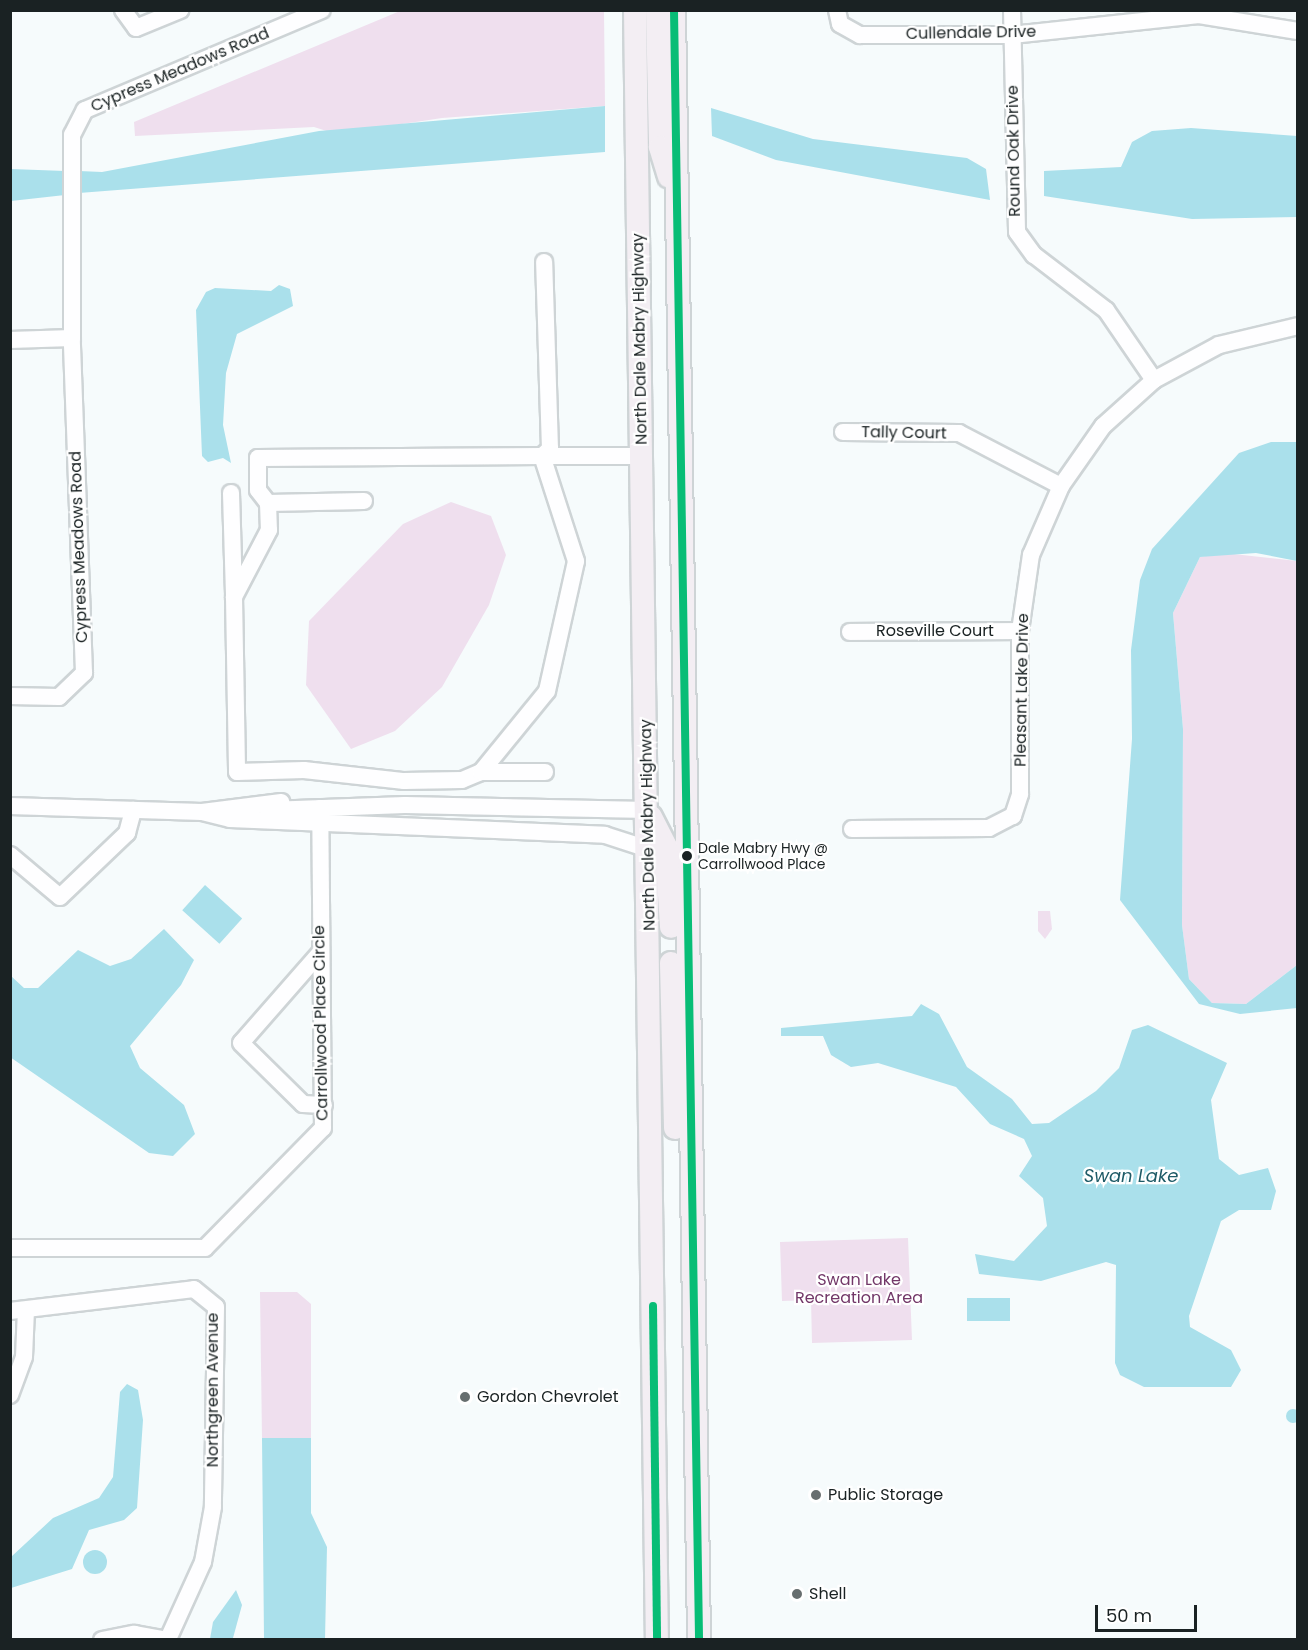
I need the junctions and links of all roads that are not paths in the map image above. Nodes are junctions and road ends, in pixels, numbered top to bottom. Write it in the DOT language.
graph roads {
  1 [pos="123,10"];
  2 [pos="180,10"];
  3 [pos="322,10"];
  4 [pos="634,10"];
  5 [pos="657,10"];
  6 [pos="674,10"];
  7 [pos="837,10"];
  8 [pos="1012,10"];
  9 [pos="1199,13"];
  10 [pos="1298,31"];
  11 [pos="1012,35"];
  12 [pos="677,202"];
  13 [pos="544,262"];
  14 [pos="1298,326"];
  15 [pos="72,339"];
  16 [pos="10,340"];
  17 [pos="1154,380"];
  18 [pos="843,432"];
  19 [pos="542,456"];
  20 [pos="642,456"];
  21 [pos="1061,486"];
  22 [pos="231,493"];
  23 [pos="364,501"];
  24 [pos="268,504"];
  25 [pos="234,597"];
  26 [pos="1020,630"];
  27 [pos="850,632"];
  28 [pos="10,696"];
  29 [pos="481,772"];
  30 [pos="545,772"];
  31 [pos="404,781"];
  32 [pos="405,805"];
  33 [pos="10,806"];
  34 [pos="518,807"];
  35 [pos="133,810"];
  36 [pos="648,810"];
  37 [pos="202,812"];
  38 [pos="320,815"];
  39 [pos="408,825"];
  40 [pos="852,829"];
  41 [pos="517,830"];
  42 [pos="648,849"];
  43 [pos="10,855"];
  44 [pos="319,954"];
  45 [pos="324,1105"];
  46 [pos="691,1190"];
  47 [pos="10,1248"];
  48 [pos="18,1310"];
  49 [pos="10,1395"];
  50 [pos="102,1640"];
  51 [pos="657,1640"];
  52 [pos="699,1640"];
  1 -- 2 [label="street"];
  3 -- 15 [label="street, Cypress Meadows Road"];
  4 -- 20 [label="main road, North Dale Mabry Highway"];
  5 -- 12 [label="main road"];
  6 -- 12 [label="main road"];
  7 -- 11 [label="street, Cullendale Drive"];
  8 -- 11 [label="street, Round Oak Drive"];
  9 -- 10 [label="street, Cullendale Drive"];
  9 -- 11 [label="street, Cullendale Drive"];
  11 -- 17 [label="street, Round Oak Drive"];
  12 -- 46 [label="main road"];
  13 -- 19 [label="street"];
  14 -- 17 [label="street, Pleasant Lake Drive"];
  15 -- 16 [label="street"];
  15 -- 28 [label="street, Cypress Meadows Road"];
  17 -- 21 [label="street, Pleasant Lake Drive"];
  18 -- 21 [label="street, Tally Court"];
  19 -- 20 [label="street"];
  19 -- 24 [label="street"];
  19 -- 29 [label="street"];
  20 -- 36 [label="main road, North Dale Mabry Highway"];
  21 -- 26 [label="street, Pleasant Lake Drive"];
  22 -- 25 [label="street"];
  23 -- 24 [label="street"];
  24 -- 25 [label="street"];
  25 -- 31 [label="street"];
  26 -- 27 [label="street, Roseville Court"];
  26 -- 40 [label="street, Pleasant Lake Drive"];
  29 -- 30 [label="street"];
  29 -- 31 [label="street"];
  31 -- 32 [label="street"];
  32 -- 34 [label="street"];
  32 -- 38 [label="street"];
  32 -- 39 [label="street"];
  33 -- 35 [label="street"];
  34 -- 36 [label="street"];
  34 -- 41 [label="street"];
  35 -- 37 [label="street"];
  35 -- 43 [label="street"];
  36 -- 42 [label="main road, North Dale Mabry Highway"];
  36 -- 46 [label="main road"];
  37 -- 38 [label="street"];
  37 -- 38 [label="street"];
  38 -- 39 [label="street"];
  38 -- 44 [label="street, Carrollwood Place Circle"];
  39 -- 41 [label="street"];
  41 -- 42 [label="street"];
  42 -- 51 [label="main road, North Dale Mabry Highway"];
  44 -- 45 [label="street, Carrollwood Place Circle"];
  44 -- 45 [label="street"];
  45 -- 47 [label="street, Carrollwood Place Circle"];
  46 -- 52 [label="main road"];
  48 -- 49 [label="street"];
  48 -- 50 [label="street, Northgreen Avenue"];
}
